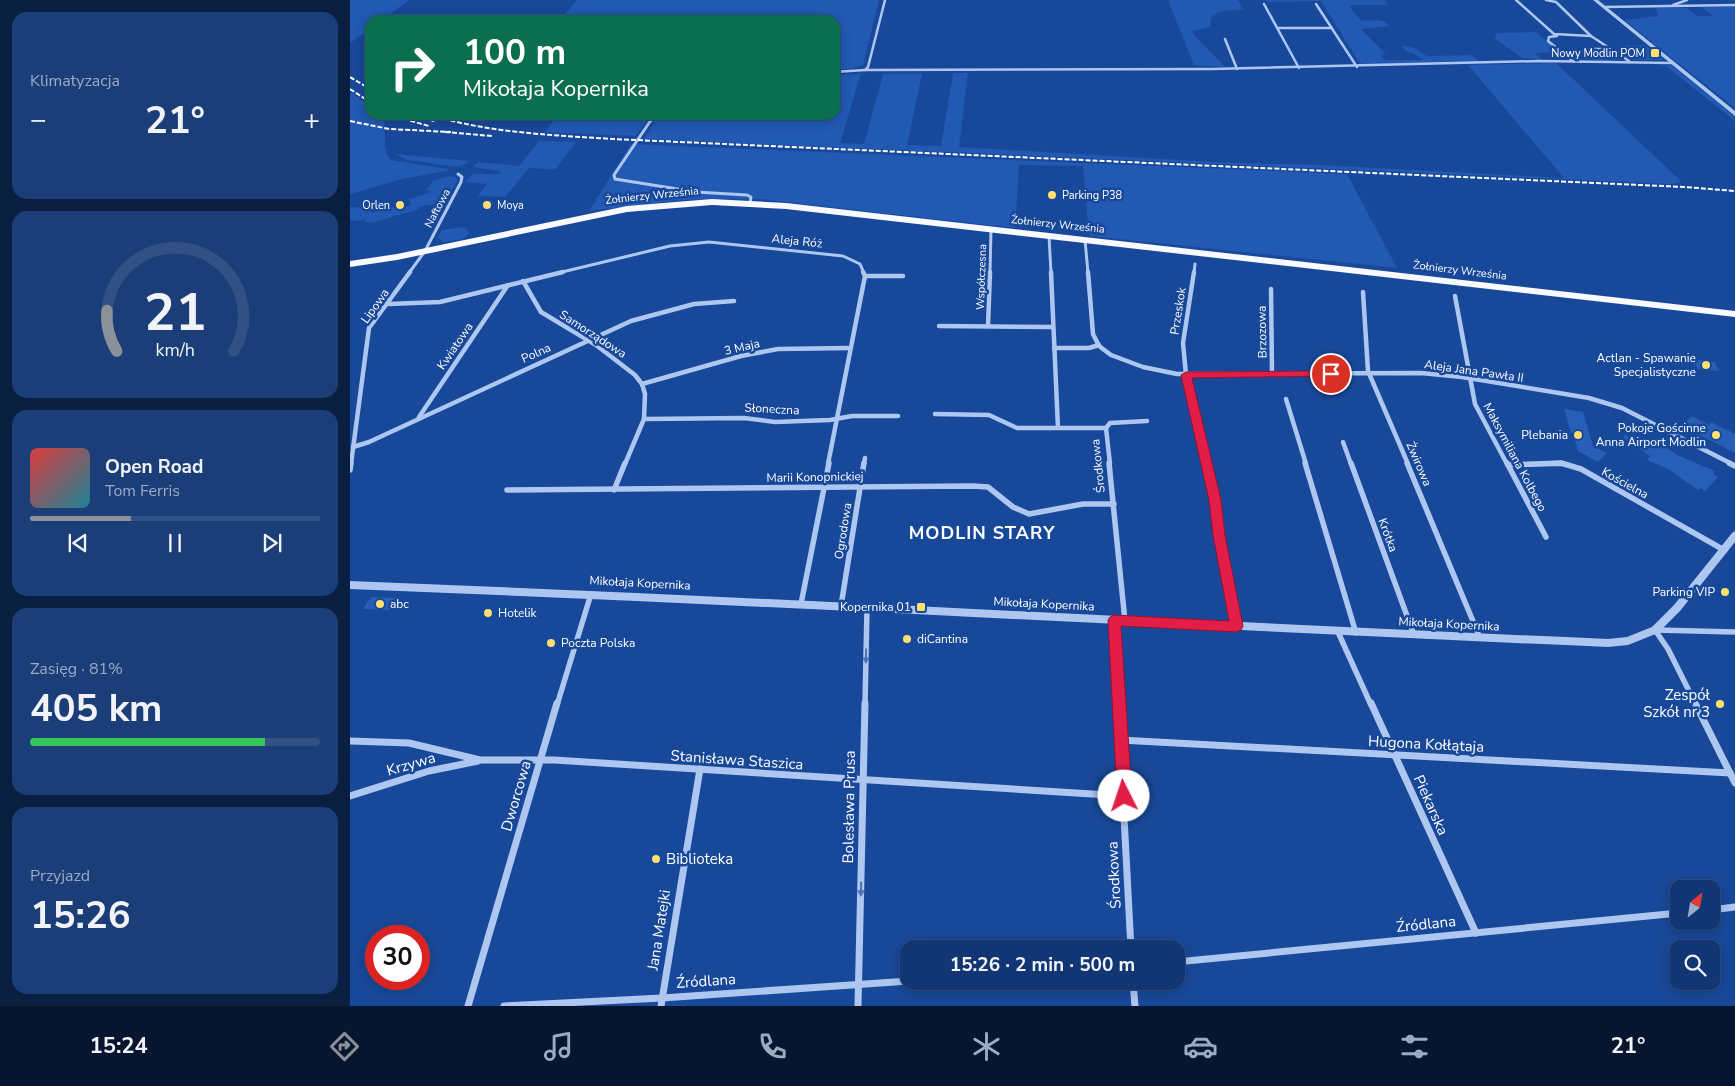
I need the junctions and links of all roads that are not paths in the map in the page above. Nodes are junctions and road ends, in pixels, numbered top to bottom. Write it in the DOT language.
graph roads {
  1 [pos="884,0"];
  2 [pos="1516,0"];
  3 [pos="1546,0"];
  4 [pos="1595,0"];
  5 [pos="1687,0"];
  6 [pos="1264,4"];
  7 [pos="1316,4"];
  8 [pos="1735,5"];
  9 [pos="1668,6"];
  10 [pos="1604,7"];
  11 [pos="1278,28"];
  12 [pos="1332,28"];
  13 [pos="1558,36"];
  14 [pos="1591,36"];
  15 [pos="1225,39"];
  16 [pos="1611,49"];
  17 [pos="1566,56"];
  18 [pos="1574,61"];
  19 [pos="1630,62"];
  20 [pos="1672,63"];
  21 [pos="1357,67"];
  22 [pos="1299,68"];
  23 [pos="1237,69"];
  24 [pos="865,70"];
  25 [pos="840,72"];
  26 [pos="1735,114"];
  27 [pos="652,120"];
  28 [pos="458,174"];
  29 [pos="750,203"];
  30 [pos="991,229"];
  31 [pos="1049,236"];
  32 [pos="1086,240"];
  33 [pos="425,251"];
  34 [pos="381,260"];
  35 [pos="350,264"];
  36 [pos="1195,264"];
  37 [pos="350,270"];
  38 [pos="865,276"];
  39 [pos="903,276"];
  40 [pos="522,281"];
  41 [pos="508,285"];
  42 [pos="1271,289"];
  43 [pos="1363,292"];
  44 [pos="1455,296"];
  45 [pos="734,301"];
  46 [pos="389,304"];
  47 [pos="1735,314"];
  48 [pos="939,326"];
  49 [pos="988,326"];
  50 [pos="1053,327"];
  51 [pos="588,341"];
  52 [pos="1099,345"];
  53 [pos="850,348"];
  54 [pos="1054,348"];
  55 [pos="1272,374"];
  56 [pos="1370,374"];
  57 [pos="1186,375"];
  58 [pos="1470,379"];
  59 [pos="642,384"];
  60 [pos="1286,399"];
  61 [pos="935,414"];
  62 [pos="898,416"];
  63 [pos="418,418"];
  64 [pos="838,418"];
  65 [pos="644,419"];
  66 [pos="1148,421"];
  67 [pos="1058,428"];
  68 [pos="1106,428"];
  69 [pos="352,432"];
  70 [pos="1343,442"];
  71 [pos="353,447"];
  72 [pos="865,458"];
  73 [pos="1508,465"];
  74 [pos="1735,466"];
  75 [pos="350,470"];
  76 [pos="825,487"];
  77 [pos="860,487"];
  78 [pos="507,490"];
  79 [pos="614,490"];
  80 [pos="1114,504"];
  81 [pos="1735,535"];
  82 [pos="1546,537"];
  83 [pos="1724,550"];
  84 [pos="350,585"];
  85 [pos="591,594"];
  86 [pos="801,604"];
  87 [pos="841,606"];
  88 [pos="867,608"];
  89 [pos="1120,621"];
  90 [pos="1236,626"];
  91 [pos="1656,630"];
  92 [pos="1338,632"];
  93 [pos="1735,632"];
  94 [pos="1356,633"];
  95 [pos="1414,635"];
  96 [pos="1480,638"];
  97 [pos="1120,740"];
  98 [pos="350,741"];
  99 [pos="1395,755"];
  100 [pos="480,760"];
  101 [pos="540,760"];
  102 [pos="700,770"];
  103 [pos="1730,773"];
  104 [pos="863,780"];
  105 [pos="1735,783"];
  106 [pos="350,796"];
  107 [pos="1124,796"];
  108 [pos="1735,907"];
  109 [pos="1720,909"];
  110 [pos="1670,914"];
  111 [pos="1476,933"];
  112 [pos="1131,940"];
  113 [pos="1185,961"];
  114 [pos="900,982"];
  115 [pos="859,984"];
  116 [pos="1134,990"];
  117 [pos="661,1002"];
  118 [pos="468,1006"];
  119 [pos="504,1006"];
  120 [pos="858,1006"];
  121 [pos="1135,1006"];
  1 -- 24 [label="street"];
  2 -- 13 [label="street"];
  3 -- 14 [label="street"];
  4 -- 10 [label="street"];
  5 -- 9 [label="street"];
  6 -- 11 [label="street"];
  7 -- 12 [label="street"];
  8 -- 9 [label="street"];
  9 -- 10 [label="street"];
  10 -- 20 [label="street"];
  11 -- 12 [label="street"];
  11 -- 22 [label="street"];
  12 -- 21 [label="street"];
  13 -- 14 [label="street"];
  13 -- 17 [label="street"];
  14 -- 16 [label="street"];
  15 -- 23 [label="street"];
  16 -- 17 [label="street"];
  16 -- 19 [label="street"];
  17 -- 18 [label="street"];
  18 -- 19 [label="street"];
  18 -- 21 [label="street"];
  19 -- 20 [label="street"];
  20 -- 26 [label="street"];
  21 -- 22 [label="street"];
  22 -- 23 [label="street"];
  23 -- 24 [label="street"];
  24 -- 25 [label="street"];
  27 -- 29 [label="street"];
  28 -- 33 [label="street, Naftowa"];
  29 -- 30 [label="main road, Żołnierzy Września"];
  29 -- 33 [label="main road, Żołnierzy Września"];
  30 -- 31 [label="main road, Żołnierzy Września"];
  30 -- 49 [label="street, Współczesna"];
  31 -- 32 [label="main road, Żołnierzy Września"];
  31 -- 50 [label="street"];
  32 -- 47 [label="main road, Żołnierzy Września"];
  32 -- 52 [label="street"];
  33 -- 34 [label="main road, Żołnierzy Września"];
  33 -- 46 [label="street, Lipowa"];
  34 -- 35 [label="main road, Żołnierzy Września"];
  34 -- 37 [label="main road, Żołnierzy Września"];
  36 -- 57 [label="street, Przeskok"];
  38 -- 39 [label="street"];
  38 -- 40 [label="street, Aleja Róż"];
  38 -- 53 [label="street"];
  40 -- 41 [label="street, Aleja Róż"];
  40 -- 51 [label="street, Samorządowa"];
  41 -- 46 [label="street, Aleja Róż"];
  41 -- 63 [label="street, Kwiatowa"];
  42 -- 55 [label="street, Brzozowa"];
  43 -- 56 [label="street, Żwirowa"];
  44 -- 58 [label="street, Maksymiliana Kolbego"];
  45 -- 51 [label="street, Polna"];
  46 -- 69 [label="street, Lipowa"];
  48 -- 49 [label="street, Współczesna"];
  49 -- 50 [label="street, Współczesna"];
  50 -- 54 [label="street"];
  51 -- 59 [label="street, Samorządowa"];
  51 -- 63 [label="street, Polna"];
  52 -- 54 [label="street"];
  52 -- 57 [label="street, Aleja Jana Pawła II"];
  53 -- 59 [label="street, 3 Maja"];
  53 -- 64 [label="street"];
  54 -- 67 [label="street"];
  55 -- 56 [label="street, Aleja Jana Pawła II"];
  55 -- 57 [label="street, Aleja Jana Pawła II"];
  56 -- 58 [label="street, Aleja Jana Pawła II"];
  56 -- 96 [label="street, Żwirowa"];
  57 -- 90 [label="street, Przeskok"];
  58 -- 73 [label="street, Maksymiliana Kolbego"];
  58 -- 74 [label="street, Aleja Jana Pawła II"];
  59 -- 65 [label="street"];
  60 -- 94 [label="street"];
  61 -- 67 [label="street"];
  62 -- 64 [label="street, Słoneczna"];
  63 -- 71 [label="street, Polna"];
  64 -- 65 [label="street, Słoneczna"];
  64 -- 76 [label="street"];
  65 -- 79 [label="street"];
  66 -- 68 [label="street"];
  67 -- 68 [label="street"];
  68 -- 80 [label="street, Środkowa"];
  69 -- 71 [label="street, Lipowa"];
  70 -- 95 [label="street, Krótka"];
  71 -- 75 [label="street, Lipowa"];
  72 -- 77 [label="street, Ogrodowa"];
  73 -- 82 [label="street, Maksymiliana Kolbego"];
  73 -- 83 [label="street, Kościelna"];
  76 -- 77 [label="street, Marii Konopnickiej"];
  76 -- 79 [label="street, Marii Konopnickiej"];
  76 -- 86 [label="street"];
  77 -- 80 [label="street, Marii Konopnickiej"];
  77 -- 87 [label="street, Ogrodowa"];
  78 -- 79 [label="street, Marii Konopnickiej"];
  80 -- 89 [label="street, Środkowa"];
  81 -- 83 [label="street"];
  83 -- 91 [label="street"];
  84 -- 85 [label="street, Mikołaja Kopernika"];
  85 -- 86 [label="street, Mikołaja Kopernika"];
  85 -- 101 [label="street, Dworcowa"];
  86 -- 87 [label="street, Mikołaja Kopernika"];
  87 -- 88 [label="street, Mikołaja Kopernika"];
  88 -- 89 [label="street, Mikołaja Kopernika"];
  88 -- 104 [label="street, Bolesława Prusa, one-way"];
  89 -- 90 [label="street, Mikołaja Kopernika"];
  89 -- 97 [label="street, Środkowa"];
  90 -- 92 [label="street, Mikołaja Kopernika"];
  91 -- 93 [label="street, Mikołaja Kopernika"];
  91 -- 96 [label="street, Mikołaja Kopernika"];
  91 -- 103 [label="street"];
  92 -- 94 [label="street, Mikołaja Kopernika"];
  92 -- 99 [label="street, Piekarska"];
  94 -- 95 [label="street, Mikołaja Kopernika"];
  95 -- 96 [label="street, Mikołaja Kopernika"];
  97 -- 99 [label="street, Hugona Kołłątaja"];
  97 -- 107 [label="street, Środkowa"];
  98 -- 100 [label="street, Stanisława Staszica"];
  99 -- 103 [label="street, Hugona Kołłątaja"];
  99 -- 111 [label="street, Piekarska"];
  100 -- 101 [label="street, Stanisława Staszica"];
  100 -- 106 [label="street, Krzywa"];
  101 -- 102 [label="street, Stanisława Staszica"];
  101 -- 118 [label="street, Dworcowa"];
  102 -- 104 [label="street, Stanisława Staszica"];
  102 -- 117 [label="street, Jana Matejki"];
  103 -- 105 [label="street"];
  104 -- 107 [label="street, Stanisława Staszica"];
  104 -- 115 [label="street, Bolesława Prusa, one-way"];
  107 -- 112 [label="street, Środkowa"];
  108 -- 109 [label="street"];
  110 -- 111 [label="street, Źródlana"];
  111 -- 113 [label="street, Źródlana"];
  114 -- 115 [label="street, Źródlana"];
  115 -- 117 [label="street, Źródlana"];
  115 -- 120 [label="street, Bolesława Prusa"];
  116 -- 121 [label="street"];
  117 -- 119 [label="street, Źródlana"];
}
